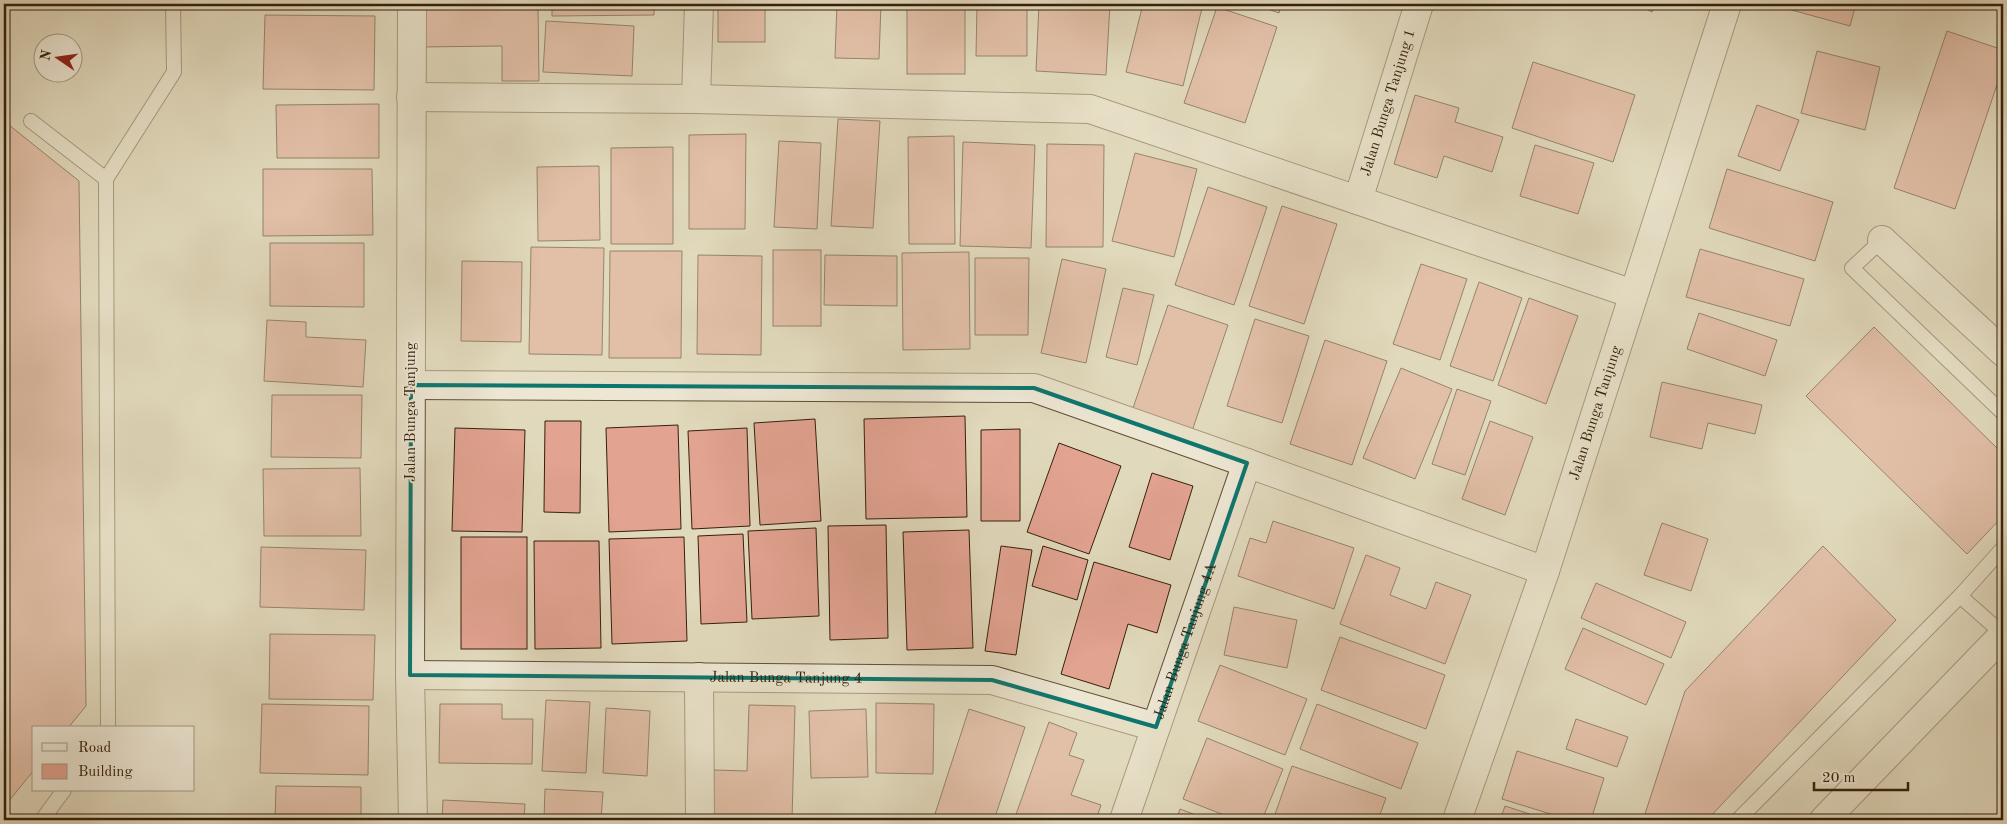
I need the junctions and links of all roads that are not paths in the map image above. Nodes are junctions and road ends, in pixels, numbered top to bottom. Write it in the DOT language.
graph roads {
  1 [pos="173,4"];
  2 [pos="412,4"];
  3 [pos="699,4"];
  4 [pos="1419,4"];
  5 [pos="1727,4"];
  6 [pos="411,97"];
  7 [pos="696,99"];
  8 [pos="31,122"];
  9 [pos="106,179"];
  10 [pos="1358,200"];
  11 [pos="1882,240"];
  12 [pos="1633,294"];
  13 [pos="2003,352"];
  14 [pos="411,385"];
  15 [pos="2003,413"];
  16 [pos="1247,463"];
  17 [pos="2003,548"];
  18 [pos="1545,571"];
  19 [pos="1960,596"];
  20 [pos="2003,634"];
  21 [pos="410,675"];
  22 [pos="699,677"];
  23 [pos="108,726"];
  24 [pos="1156,727"];
  25 [pos="63,792"];
  26 [pos="42,820"];
  27 [pos="413,820"];
  28 [pos="700,820"];
  29 [pos="1124,820"];
  30 [pos="1457,820"];
  31 [pos="1738,820"];
  32 [pos="1824,820"];
  1 -- 9 [label="lane"];
  2 -- 6 [label="street, Jalan Bunga Tanjung"];
  3 -- 7 [label="street"];
  4 -- 10 [label="street, Jalan Bunga Tanjung 1"];
  5 -- 12 [label="street, Jalan Bunga Tanjung"];
  6 -- 7 [label="street"];
  6 -- 14 [label="street, Jalan Bunga Tanjung"];
  7 -- 10 [label="street"];
  8 -- 9 [label="lane"];
  9 -- 23 [label="lane"];
  10 -- 12 [label="street"];
  11 -- 13 [label="street"];
  11 -- 15 [label="lane"];
  12 -- 18 [label="street, Jalan Bunga Tanjung"];
  14 -- 16 [label="street"];
  14 -- 21 [label="street, Jalan Bunga Tanjung"];
  16 -- 18 [label="street"];
  16 -- 24 [label="street, Jalan Bunga Tanjung 4A"];
  17 -- 19 [label="lane"];
  18 -- 30 [label="street, Jalan Bunga Tanjung"];
  19 -- 20 [label="lane"];
  19 -- 31 [label="lane"];
  20 -- 32 [label="street"];
  21 -- 22 [label="street, Jalan Bunga Tanjung 4"];
  21 -- 27 [label="street, Jalan Bunga Tanjung"];
  22 -- 24 [label="street, Jalan Bunga Tanjung 4"];
  22 -- 28 [label="street"];
  24 -- 29 [label="street, Jalan Bunga Tanjung 4A"];
  25 -- 26 [label="lane"];
}
